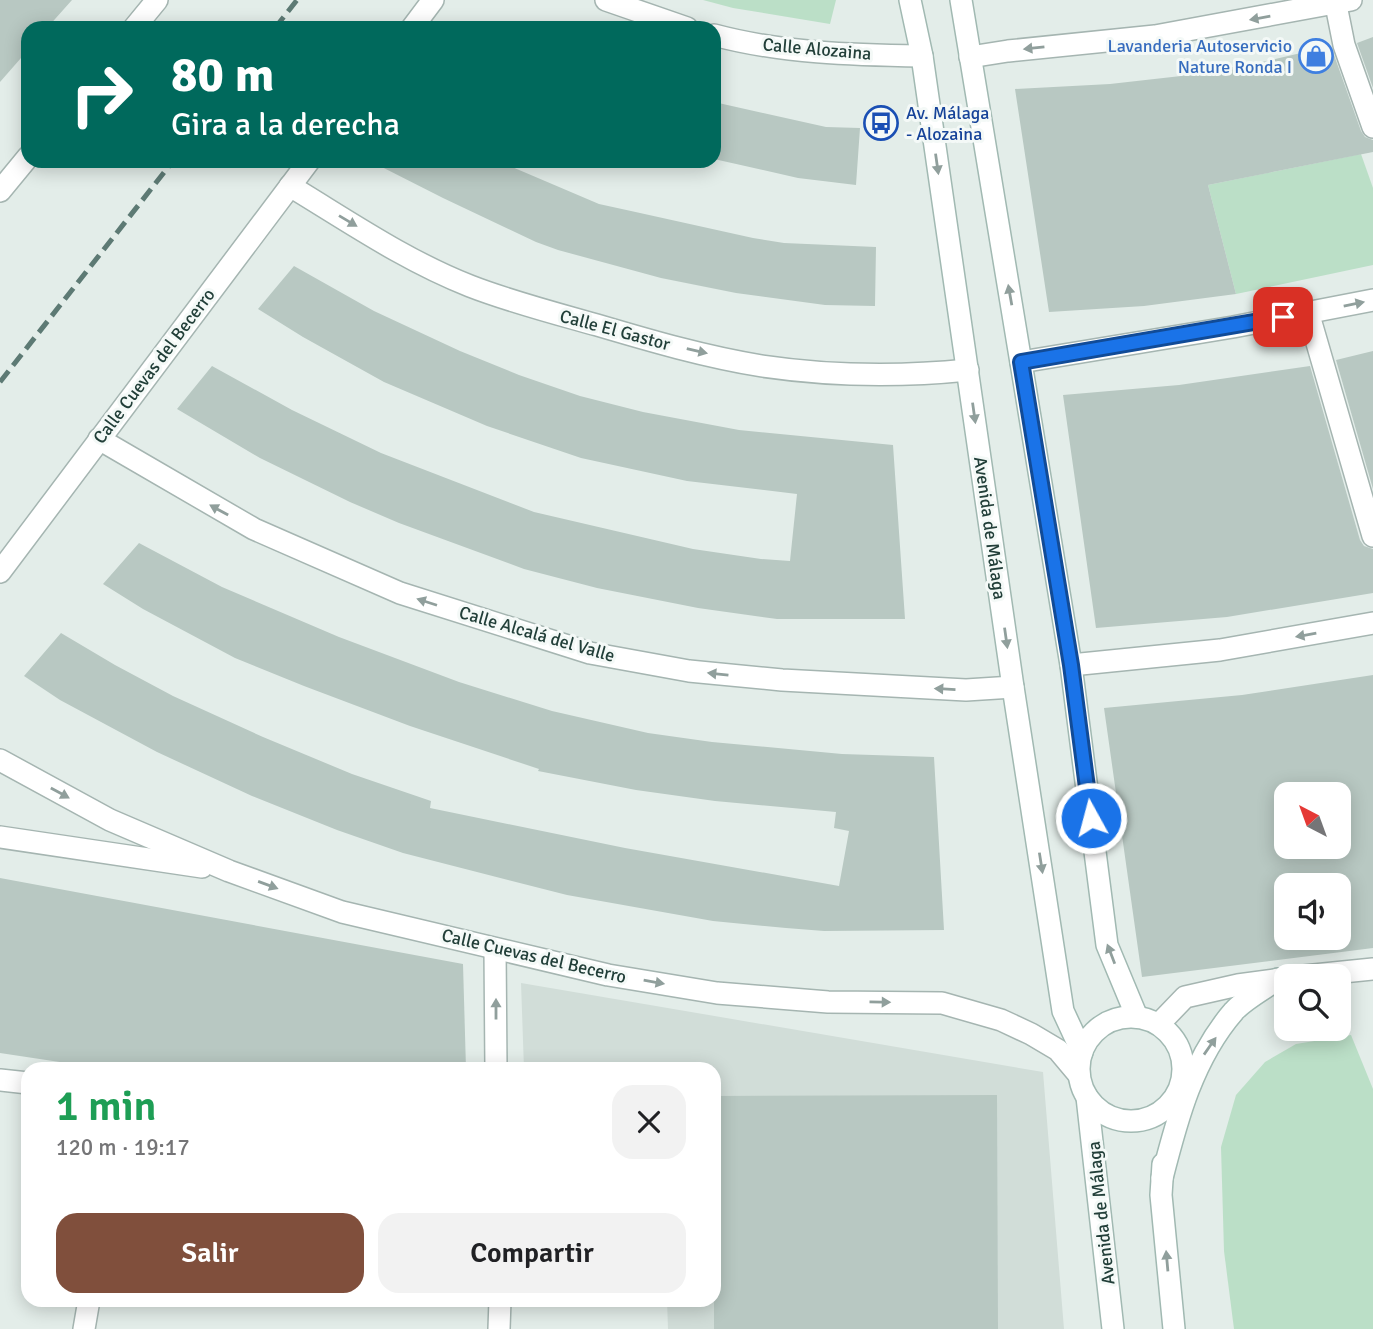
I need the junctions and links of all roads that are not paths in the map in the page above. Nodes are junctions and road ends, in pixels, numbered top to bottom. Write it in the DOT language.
graph roads {
  1 [pos="156,0"];
  2 [pos="433,0"];
  3 [pos="606,0"];
  4 [pos="910,0"];
  5 [pos="961,0"];
  6 [pos="1340,2"];
  7 [pos="140,21"];
  8 [pos="417,21"];
  9 [pos="667,21"];
  10 [pos="721,36"];
  11 [pos="922,56"];
  12 [pos="970,57"];
  13 [pos="1373,127"];
  14 [pos="21,166"];
  15 [pos="304,168"];
  16 [pos="290,186"];
  17 [pos="0,191"];
  18 [pos="1373,300"];
  19 [pos="1308,312"];
  20 [pos="1021,362"];
  21 [pos="968,370"];
  22 [pos="99,439"];
  23 [pos="1373,536"];
  24 [pos="0,572"];
  25 [pos="1373,623"];
  26 [pos="1071,665"];
  27 [pos="1013,687"];
  28 [pos="0,760"];
  29 [pos="0,837"];
  30 [pos="229,871"];
  31 [pos="495,949"];
  32 [pos="1373,969"];
  33 [pos="1351,971"];
  34 [pos="1274,980"];
  35 [pos="1274,984"];
  36 [pos="1137,1017"];
  37 [pos="1159,1024"];
  38 [pos="1082,1052"];
  39 [pos="496,1062"];
  40 [pos="1079,1075"];
  41 [pos="0,1080"];
  42 [pos="21,1082"];
  43 [pos="1087,1097"];
  44 [pos="1169,1106"];
  45 [pos="1162,1178"];
  46 [pos="88,1307"];
  47 [pos="500,1307"];
  48 [pos="84,1329"];
  49 [pos="499,1329"];
  50 [pos="1113,1329"];
  51 [pos="1174,1329"];
  1 -- 7 [label="street"];
  2 -- 8 [label="street"];
  3 -- 9 [label="street"];
  4 -- 11 [label="street, Avenida de Málaga"];
  5 -- 12 [label="street"];
  6 -- 12 [label="street, one-way"];
  6 -- 13 [label="street"];
  10 -- 11 [label="street, Calle Alozaina"];
  11 -- 21 [label="street, Avenida de Málaga, one-way"];
  20 -- 12 [label="street, one-way"];
  14 -- 17 [label="street"];
  15 -- 16 [label="street, Calle Cuevas del Becerro"];
  16 -- 21 [label="street, Calle El Gastor, one-way"];
  16 -- 22 [label="street, Calle Cuevas del Becerro"];
  19 -- 18 [label="street, one-way"];
  19 -- 20 [label="street"];
  19 -- 23 [label="street"];
  20 -- 26 [label="street"];
  21 -- 27 [label="street, Avenida de Málaga, one-way"];
  22 -- 24 [label="street, Calle Cuevas del Becerro"];
  27 -- 22 [label="street, Calle Alcalá del Valle, one-way"];
  25 -- 26 [label="street, one-way"];
  36 -- 26 [label="street, one-way"];
  27 -- 38 [label="street, Avenida de Málaga, one-way"];
  28 -- 30 [label="street, Calle Cuevas del Becerro, one-way"];
  29 -- 30 [label="street"];
  30 -- 31 [label="street, Calle Cuevas del Becerro, one-way"];
  39 -- 31 [label="street, one-way"];
  31 -- 40 [label="street, Calle Cuevas del Becerro, one-way"];
  32 -- 33 [label="street"];
  34 -- 37 [label="street"];
  45 -- 35 [label="street, one-way"];
  36 -- 37 [label="street"];
  36 -- 38 [label="street"];
  37 -- 44 [label="street"];
  38 -- 40 [label="street"];
  40 -- 43 [label="street"];
  41 -- 42 [label="street"];
  43 -- 44 [label="street"];
  43 -- 50 [label="street, Avenida de Málaga"];
  44 -- 45 [label="street"];
  51 -- 45 [label="street, one-way"];
  46 -- 48 [label="street"];
  47 -- 49 [label="street"];
}
